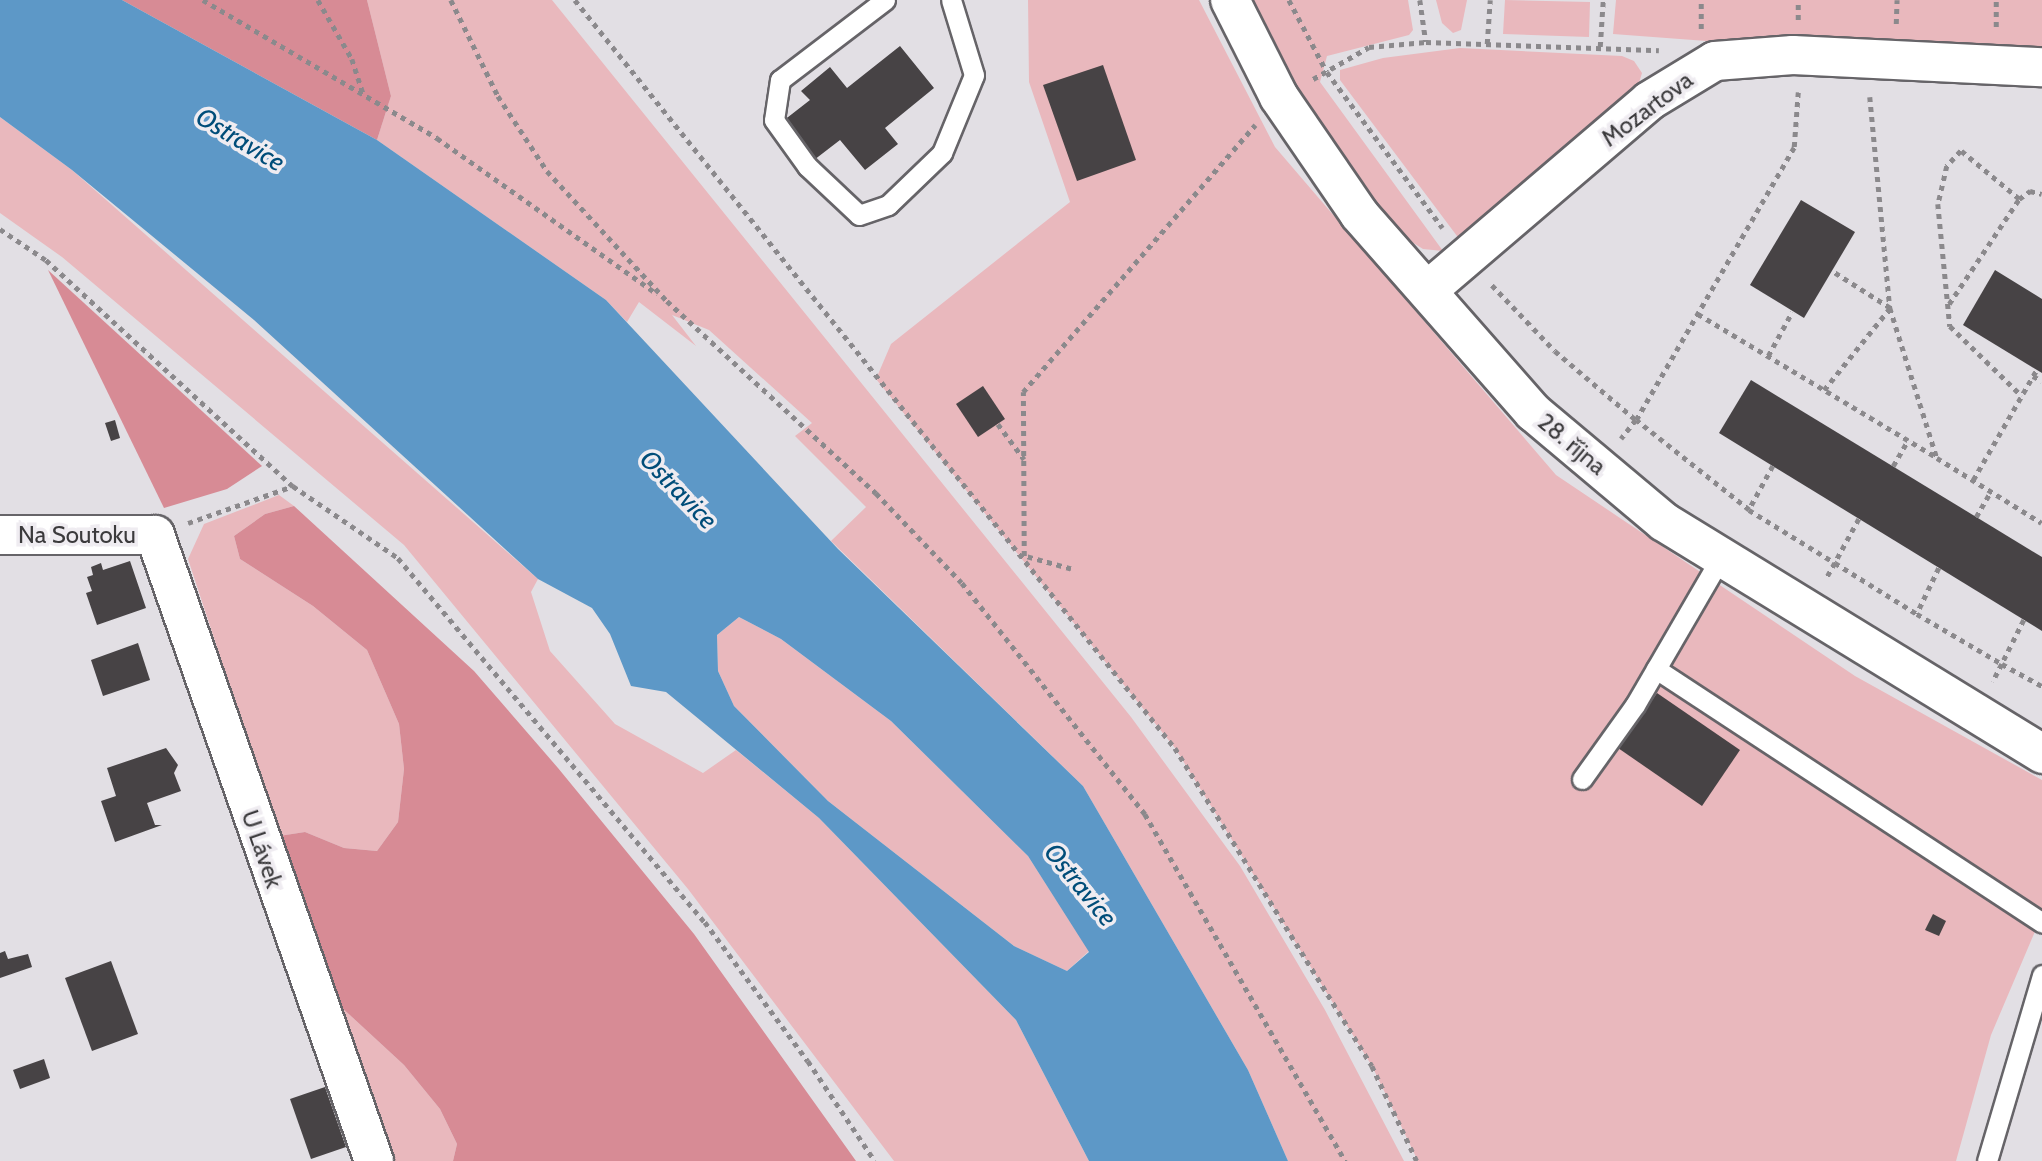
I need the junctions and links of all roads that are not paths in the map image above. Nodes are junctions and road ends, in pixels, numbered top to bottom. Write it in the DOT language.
graph roads {
  1 [pos="885,0"];
  2 [pos="951,0"];
  3 [pos="1230,0"];
  4 [pos="2042,67"];
  5 [pos="1428,290"];
  6 [pos="0,535"];
  7 [pos="155,535"];
  8 [pos="1721,557"];
  9 [pos="1656,668"];
  10 [pos="2042,754"];
  11 [pos="1583,779"];
  12 [pos="2042,923"];
  13 [pos="2042,977"];
  14 [pos="374,1161"];
  15 [pos="1987,1161"];
  1 -- 2 [label="lane"];
  3 -- 5 [label="street, 28. října"];
  4 -- 5 [label="street, Mozartova"];
  5 -- 8 [label="street, 28. října"];
  6 -- 7 [label="street, Na Soutoku"];
  7 -- 14 [label="street, U Lávek"];
  8 -- 9 [label="lane"];
  8 -- 10 [label="street, 28. října"];
  9 -- 11 [label="lane"];
  9 -- 12 [label="lane"];
  13 -- 15 [label="lane"];
}
